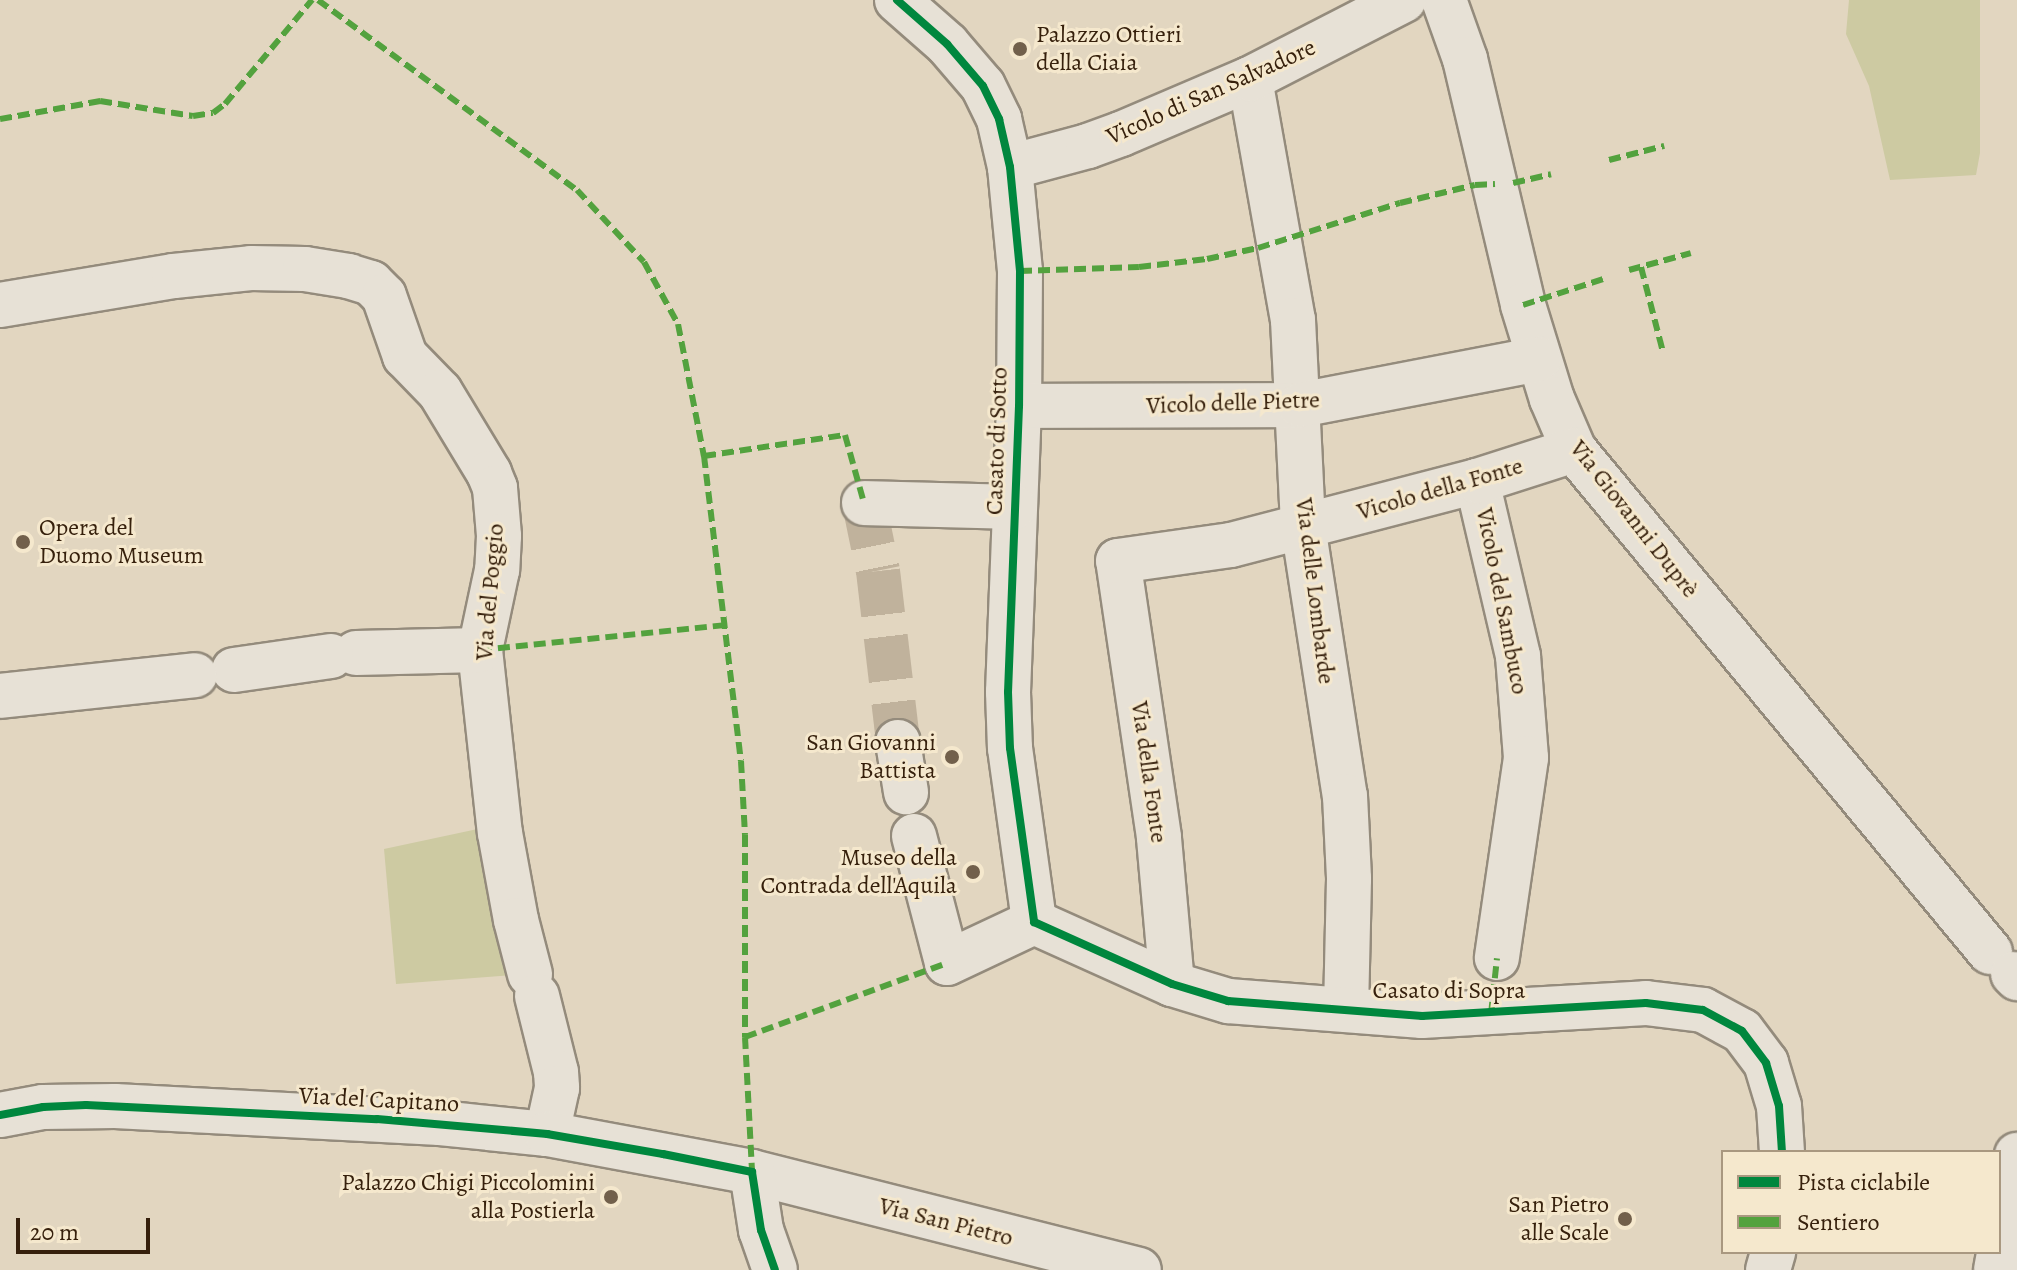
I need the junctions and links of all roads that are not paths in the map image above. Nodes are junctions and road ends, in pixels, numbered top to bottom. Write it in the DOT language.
graph roads {
  1 [pos="897,0"];
  2 [pos="1404,0"];
  3 [pos="1444,0"];
  4 [pos="1250,79"];
  5 [pos="1010,167"];
  6 [pos="0,305"];
  7 [pos="1539,359"];
  8 [pos="1300,405"];
  9 [pos="1019,406"];
  10 [pos="1574,450"];
  11 [pos="1477,481"];
  12 [pos="864,503"];
  13 [pos="1014,507"];
  14 [pos="1303,526"];
  15 [pos="1118,561"];
  16 [pos="480,650"];
  17 [pos="0,696"];
  18 [pos="898,742"];
  19 [pos="906,792"];
  20 [pos="914,836"];
  21 [pos="1034,922"];
  22 [pos="1497,958"];
  23 [pos="2007,968"];
  24 [pos="1172,984"];
  25 [pos="1346,1010"];
  26 [pos="0,1115"];
  27 [pos="547,1134"];
  28 [pos="1782,1150"];
  29 [pos="2017,1155"];
  30 [pos="752,1172"];
  31 [pos="2001,1243"];
  32 [pos="771,1269"];
  33 [pos="1139,1270"];
  1 -- 5 [label="street, Casato di Sotto"];
  2 -- 4 [label="street, Vicolo di San Salvadore"];
  3 -- 7 [label="street, Via Giovanni Duprè"];
  4 -- 5 [label="street, Vicolo di San Salvadore"];
  4 -- 8 [label="street, Via delle Lombarde"];
  5 -- 9 [label="street, Casato di Sotto"];
  6 -- 16 [label="street, Via del Poggio"];
  7 -- 8 [label="street, Vicolo delle Pietre"];
  7 -- 10 [label="street, Via Giovanni Duprè"];
  8 -- 9 [label="street, Vicolo delle Pietre"];
  8 -- 14 [label="street, Via delle Lombarde"];
  9 -- 13 [label="street, Casato di Sotto"];
  10 -- 11 [label="street, Vicolo della Fonte"];
  10 -- 23 [label="street, Via Giovanni Duprè"];
  11 -- 14 [label="street, Vicolo della Fonte"];
  11 -- 22 [label="street, Vicolo del Sambuco"];
  12 -- 13 [label="street"];
  13 -- 21 [label="street, Casato di Sotto"];
  14 -- 15 [label="street, Vicolo della Fonte"];
  14 -- 25 [label="street, Via delle Lombarde"];
  15 -- 24 [label="street, Via della Fonte"];
  16 -- 17 [label="street"];
  16 -- 27 [label="street, Via del Poggio"];
  18 -- 19 [label="street"];
  20 -- 21 [label="street"];
  21 -- 24 [label="street, Casato di Sopra"];
  24 -- 25 [label="street, Casato di Sopra"];
  25 -- 28 [label="street, Casato di Sopra"];
  26 -- 27 [label="street, Via del Capitano"];
  27 -- 30 [label="street, Via del Capitano"];
  29 -- 31 [label="street"];
  30 -- 32 [label="street"];
  30 -- 33 [label="street, Via San Pietro"];
}
